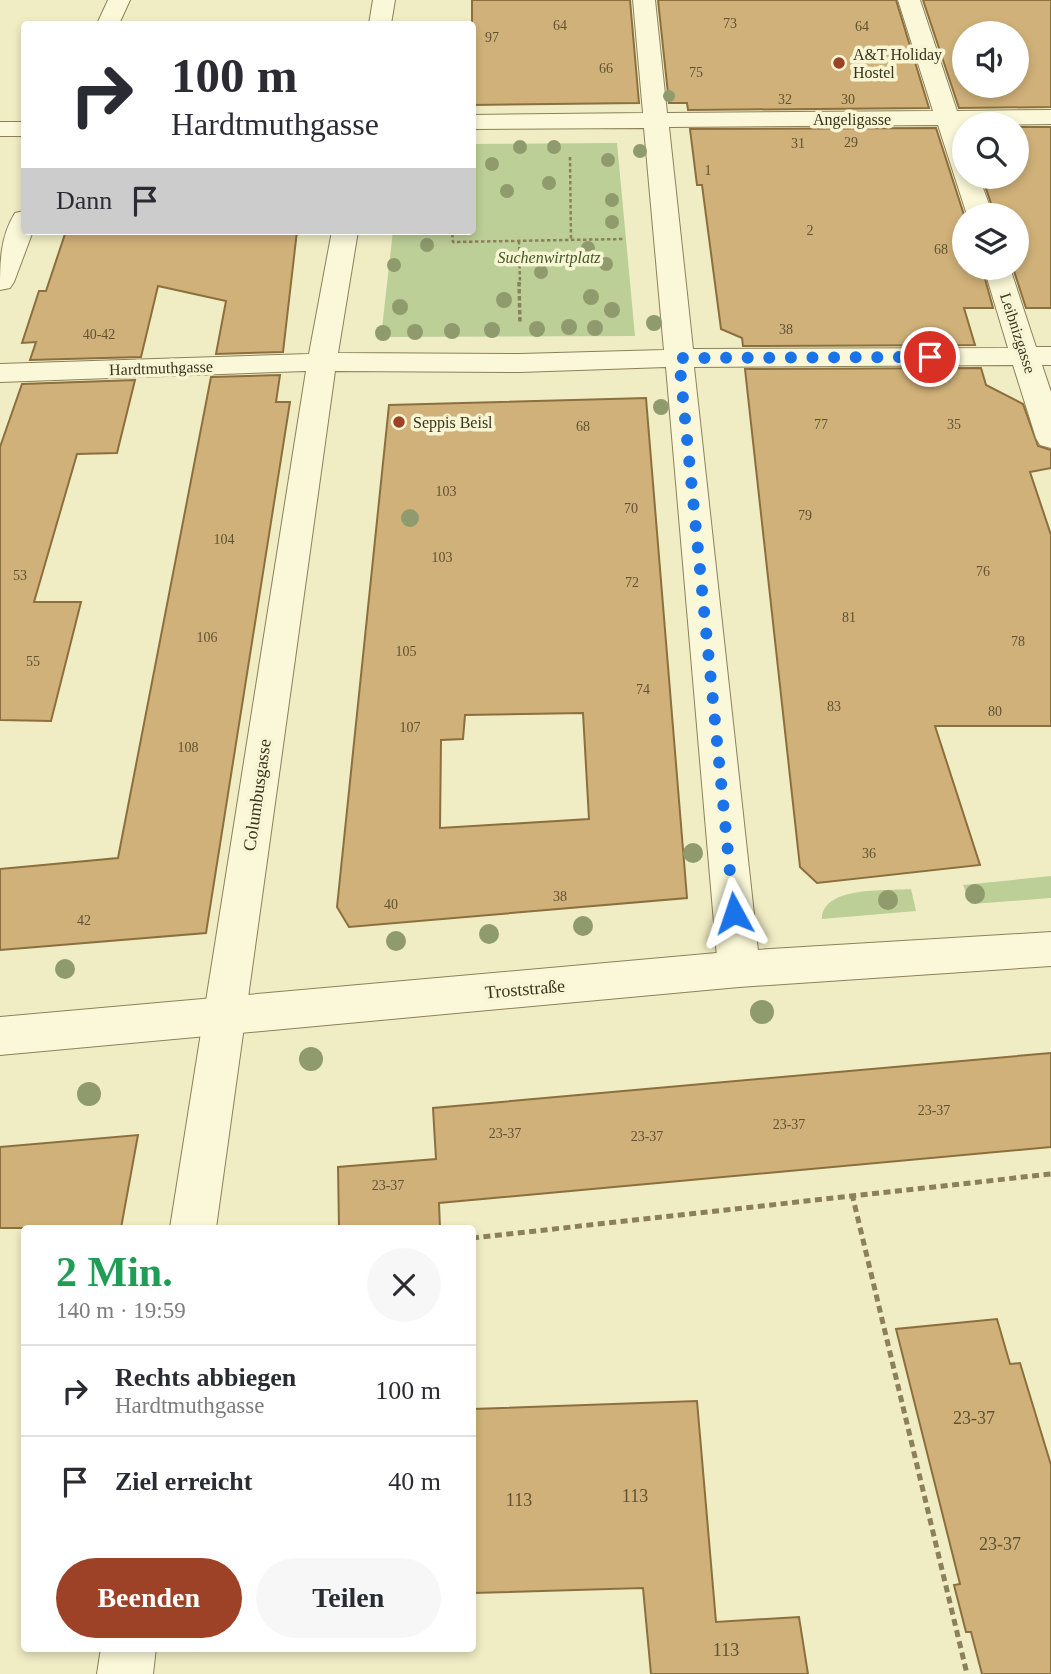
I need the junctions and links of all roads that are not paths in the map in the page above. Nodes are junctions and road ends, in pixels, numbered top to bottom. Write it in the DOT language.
graph roads {
  1 [pos="119,0"];
  2 [pos="384,0"];
  3 [pos="644,0"];
  4 [pos="909,0"];
  5 [pos="109,21"];
  6 [pos="380,21"];
  7 [pos="1051,117"];
  8 [pos="948,119"];
  9 [pos="654,120"];
  10 [pos="476,122"];
  11 [pos="0,129"];
  12 [pos="21,129"];
  13 [pos="952,132"];
  14 [pos="21,227"];
  15 [pos="344,235"];
  16 [pos="1003,280"];
  17 [pos="0,282"];
  18 [pos="1039,356"];
  19 [pos="679,358"];
  20 [pos="321,362"];
  21 [pos="0,373"];
  22 [pos="1051,438"];
  23 [pos="1051,949"];
  24 [pos="739,969"];
  25 [pos="225,1016"];
  26 [pos="0,1036"];
  27 [pos="193,1225"];
  28 [pos="128,1652"];
  29 [pos="125,1674"];
  1 -- 5 [label="street"];
  2 -- 6 [label="street"];
  3 -- 9 [label="street"];
  4 -- 8 [label="street"];
  7 -- 8 [label="street, Angeligasse"];
  8 -- 9 [label="street, Angeligasse"];
  8 -- 13 [label="street"];
  9 -- 10 [label="street"];
  9 -- 19 [label="street"];
  11 -- 12 [label="street"];
  14 -- 17 [label="street"];
  15 -- 20 [label="street"];
  16 -- 18 [label="street, Leibnizgasse"];
  18 -- 19 [label="street"];
  18 -- 22 [label="street, Leibnizgasse"];
  19 -- 20 [label="street"];
  19 -- 24 [label="street"];
  20 -- 21 [label="street, Hardtmuthgasse"];
  20 -- 25 [label="street, Columbusgasse"];
  23 -- 24 [label="street, Troststraße"];
  24 -- 25 [label="street, Troststraße"];
  25 -- 26 [label="street, Troststraße"];
  25 -- 27 [label="street, Columbusgasse"];
  28 -- 29 [label="street"];
}
